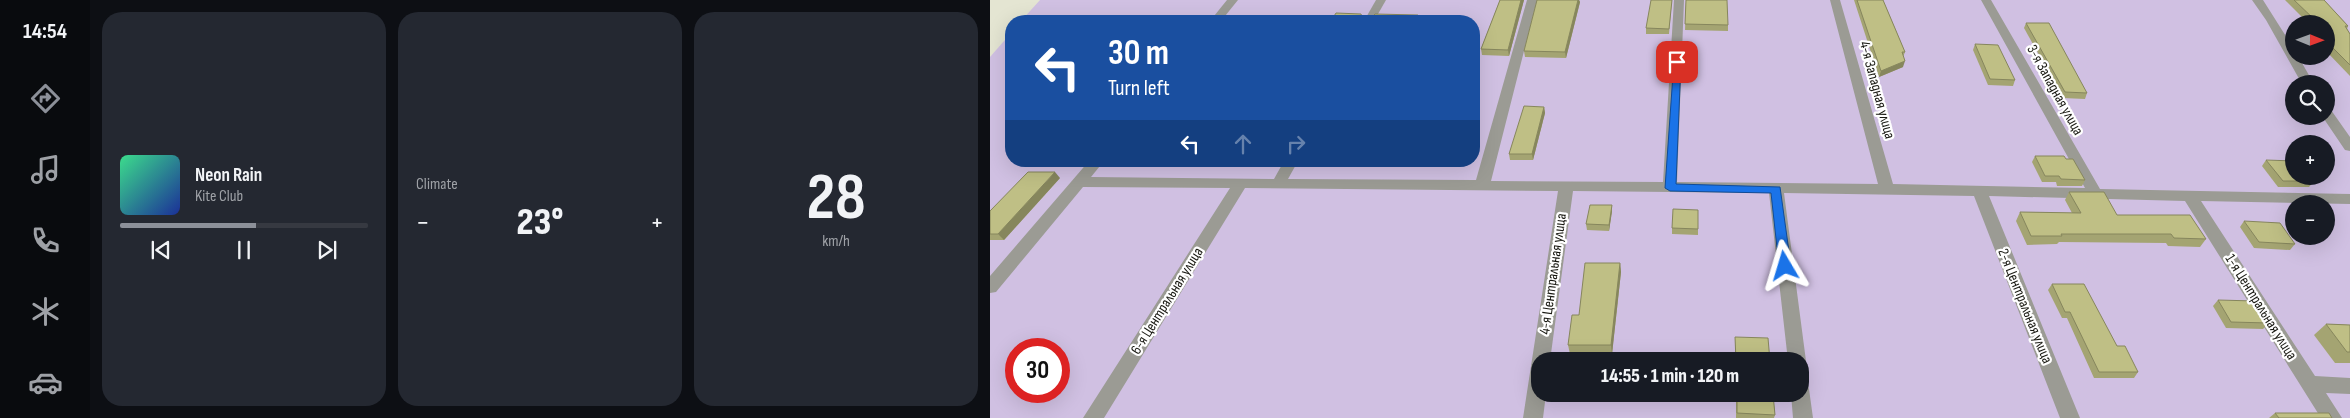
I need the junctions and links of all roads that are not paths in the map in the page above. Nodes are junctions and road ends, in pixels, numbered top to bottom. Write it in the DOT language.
graph roads {
  1 [pos="1232,0"];
  2 [pos="1381,0"];
  3 [pos="1532,0"];
  4 [pos="1679,0"];
  5 [pos="1835,0"];
  6 [pos="1986,0"];
  7 [pos="2257,0"];
  8 [pos="1220,15"];
  9 [pos="1373,15"];
  10 [pos="2302,75"];
  11 [pos="2334,125"];
  12 [pos="2350,147"];
  13 [pos="1092,167"];
  14 [pos="1287,167"];
  15 [pos="1080,182"];
  16 [pos="1241,183"];
  17 [pos="1278,183"];
  18 [pos="1482,186"];
  19 [pos="1566,187"];
  20 [pos="1670,188"];
  21 [pos="1776,190"];
  22 [pos="1887,190"];
  23 [pos="1980,193"];
  24 [pos="2096,195"];
  25 [pos="2190,196"];
  26 [pos="2350,199"];
  27 [pos="990,287"];
  28 [pos="1542,352"];
  29 [pos="1796,352"];
  30 [pos="2309,384"];
  31 [pos="2350,386"];
  32 [pos="1534,402"];
  33 [pos="1802,402"];
  34 [pos="1093,418"];
  35 [pos="1532,418"];
  36 [pos="1804,418"];
  37 [pos="2070,418"];
  38 [pos="2332,418"];
  1 -- 8 [label="street"];
  2 -- 9 [label="street"];
  3 -- 18 [label="street"];
  4 -- 20 [label="street"];
  5 -- 22 [label="street, 4-я Западная улица"];
  6 -- 24 [label="street, 3-я Западная улица"];
  7 -- 10 [label="street"];
  11 -- 12 [label="street"];
  13 -- 15 [label="street"];
  14 -- 17 [label="street"];
  15 -- 16 [label="street"];
  15 -- 27 [label="street"];
  16 -- 17 [label="street"];
  16 -- 34 [label="street, 6-я Центральная улица"];
  17 -- 18 [label="street"];
  18 -- 19 [label="street"];
  19 -- 20 [label="street"];
  19 -- 28 [label="street, 4-я Центральная улица"];
  20 -- 21 [label="street"];
  21 -- 22 [label="street"];
  21 -- 29 [label="street"];
  22 -- 23 [label="street"];
  23 -- 24 [label="street"];
  23 -- 37 [label="street, 2-я Центральная улица"];
  24 -- 25 [label="street"];
  25 -- 26 [label="street"];
  25 -- 30 [label="street, 1-я Центральная улица"];
  30 -- 31 [label="street"];
  30 -- 38 [label="street, 1-я Центральная улица"];
  32 -- 35 [label="street"];
  33 -- 36 [label="street"];
}
